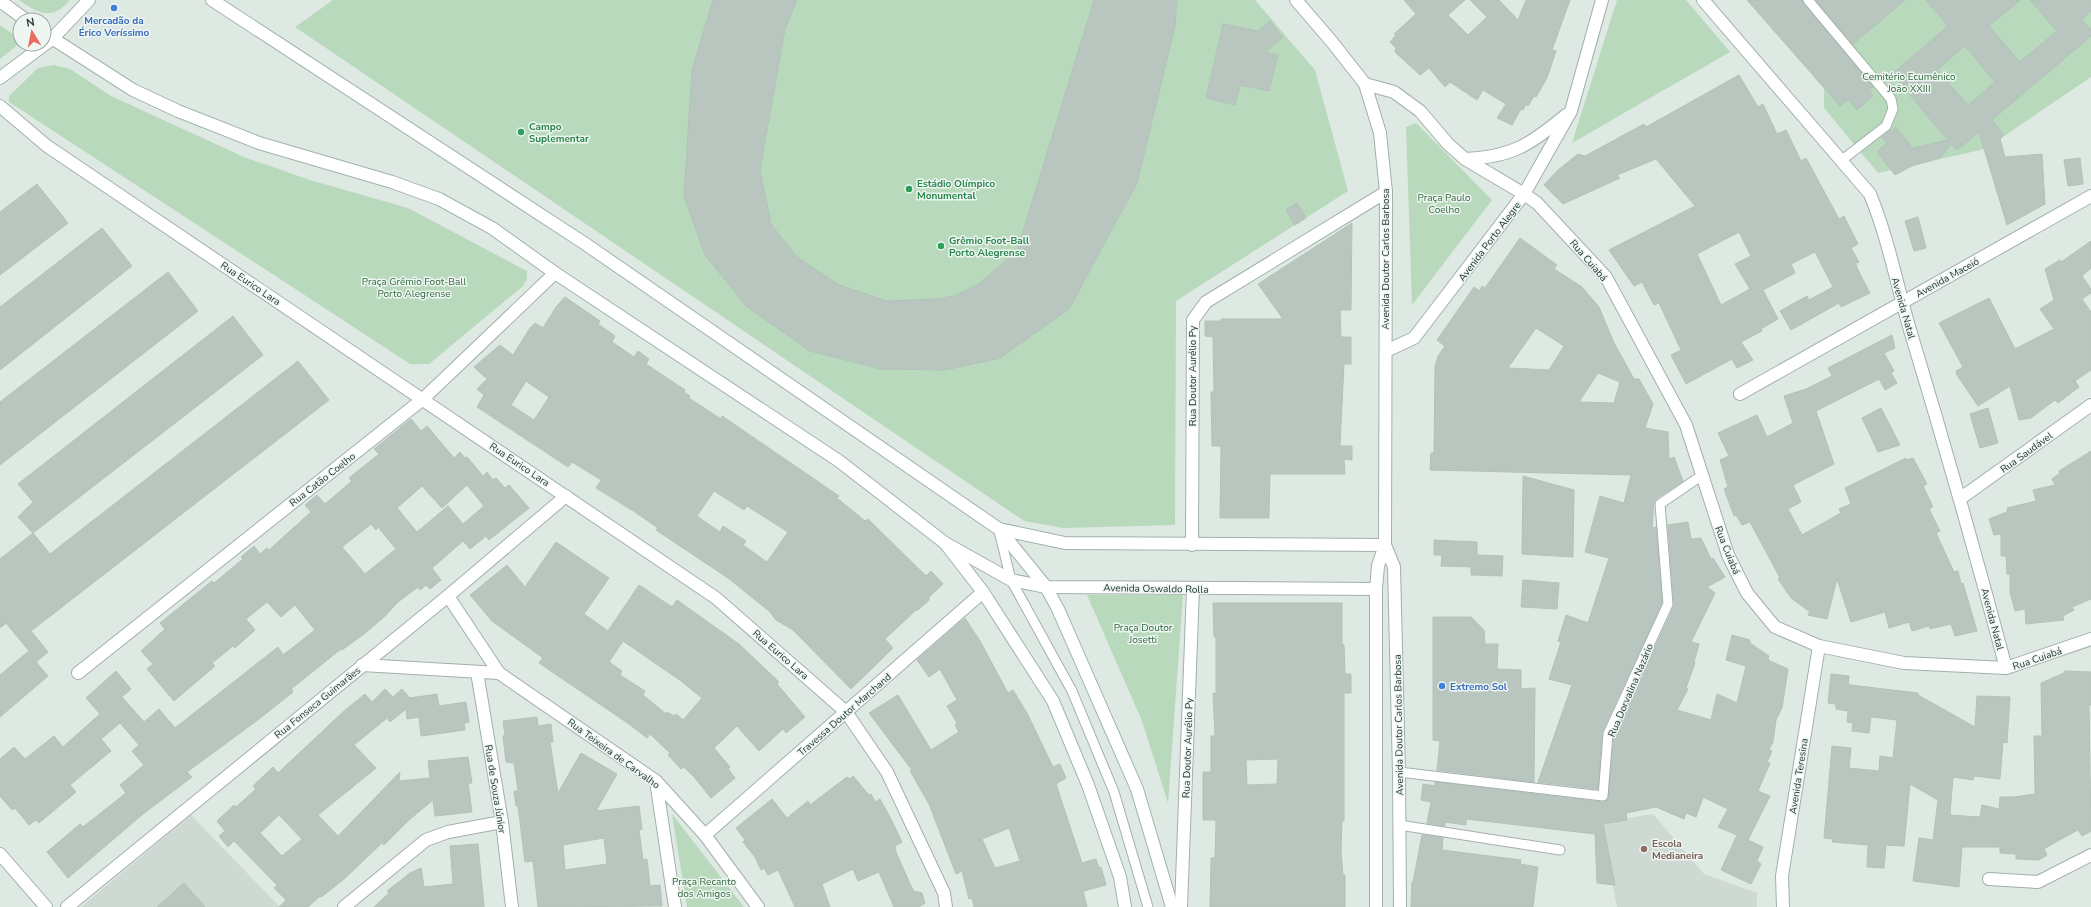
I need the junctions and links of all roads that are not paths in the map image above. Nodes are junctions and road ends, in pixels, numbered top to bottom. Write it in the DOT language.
graph roads {
  1 [pos="89,0"];
  2 [pos="212,0"];
  3 [pos="1296,0"];
  4 [pos="1602,0"];
  5 [pos="1703,0"];
  6 [pos="1808,0"];
  7 [pos="0,1"];
  8 [pos="15,12"];
  9 [pos="52,32"];
  10 [pos="52,39"];
  11 [pos="30,52"];
  12 [pos="0,78"];
  13 [pos="1364,84"];
  14 [pos="0,106"];
  15 [pos="1571,111"];
  16 [pos="1465,159"];
  17 [pos="1842,160"];
  18 [pos="1386,192"];
  19 [pos="1524,194"];
  20 [pos="2091,196"];
  21 [pos="555,273"];
  22 [pos="1902,302"];
  23 [pos="1386,351"];
  24 [pos="1740,394"];
  25 [pos="423,399"];
  26 [pos="2091,406"];
  27 [pos="1701,476"];
  28 [pos="566,496"];
  29 [pos="1961,498"];
  30 [pos="999,529"];
  31 [pos="945,543"];
  32 [pos="1192,545"];
  33 [pos="1385,545"];
  34 [pos="1011,580"];
  35 [pos="1046,586"];
  36 [pos="1193,588"];
  37 [pos="1376,589"];
  38 [pos="983,592"];
  39 [pos="448,596"];
  40 [pos="2091,639"];
  41 [pos="1819,646"];
  42 [pos="362,665"];
  43 [pos="2006,668"];
  44 [pos="477,672"];
  45 [pos="78,673"];
  46 [pos="499,673"];
  47 [pos="846,712"];
  48 [pos="1399,772"];
  49 [pos="656,781"];
  50 [pos="502,822"];
  51 [pos="1399,825"];
  52 [pos="705,835"];
  53 [pos="1560,850"];
  54 [pos="0,854"];
  55 [pos="2091,855"];
  56 [pos="1989,879"];
  57 [pos="46,907"];
  58 [pos="67,907"];
  59 [pos="344,907"];
  60 [pos="512,907"];
  61 [pos="675,907"];
  62 [pos="758,907"];
  63 [pos="946,907"];
  64 [pos="1125,907"];
  65 [pos="1148,907"];
  66 [pos="1172,907"];
  67 [pos="1181,907"];
  68 [pos="1376,907"];
  69 [pos="1400,907"];
  70 [pos="1783,907"];
  1 -- 9 [label="street"];
  2 -- 30 [label="street"];
  3 -- 13 [label="street, Avenida Doutor Carlos Barbosa"];
  4 -- 15 [label="street, Avenida Porto Alegre"];
  5 -- 17 [label="street, Avenida Natal"];
  6 -- 17 [label="lane"];
  7 -- 8 [label="street"];
  10 -- 21 [label="street"];
  11 -- 12 [label="street"];
  13 -- 16 [label="street"];
  13 -- 18 [label="street, Avenida Doutor Carlos Barbosa"];
  14 -- 25 [label="street, Rua Eurico Lara"];
  15 -- 16 [label="street"];
  15 -- 19 [label="street, Avenida Porto Alegre"];
  16 -- 19 [label="street"];
  17 -- 22 [label="street, Avenida Natal"];
  18 -- 23 [label="street, Avenida Doutor Carlos Barbosa"];
  18 -- 32 [label="street, Rua Doutor Aurélio Py"];
  19 -- 23 [label="street, Avenida Porto Alegre"];
  19 -- 27 [label="street, Rua Cuiabá"];
  20 -- 22 [label="street, Avenida Maceió"];
  21 -- 25 [label="street, Rua Catão Coelho"];
  21 -- 31 [label="street"];
  22 -- 24 [label="street, Avenida Maceió"];
  22 -- 29 [label="street, Avenida Natal"];
  23 -- 33 [label="street, Avenida Doutor Carlos Barbosa"];
  25 -- 28 [label="street, Rua Eurico Lara"];
  25 -- 45 [label="street, Rua Catão Coelho"];
  26 -- 29 [label="street, Rua Saudável"];
  27 -- 41 [label="street, Rua Cuiabá"];
  27 -- 48 [label="lane, Rua Dorvalina Nazário"];
  28 -- 39 [label="street, Rua Fonseca Guimarães"];
  28 -- 47 [label="street, Rua Eurico Lara"];
  29 -- 43 [label="street, Avenida Natal"];
  30 -- 32 [label="street"];
  30 -- 34 [label="lane"];
  30 -- 35 [label="street"];
  31 -- 34 [label="street, Avenida Oswaldo Rolla"];
  31 -- 38 [label="street"];
  32 -- 33 [label="street"];
  33 -- 37 [label="street, Avenida Doutor Carlos Barbosa"];
  33 -- 48 [label="street, Avenida Doutor Carlos Barbosa"];
  34 -- 35 [label="street, Avenida Oswaldo Rolla"];
  34 -- 65 [label="lane"];
  35 -- 36 [label="street, Avenida Oswaldo Rolla"];
  35 -- 66 [label="street"];
  36 -- 37 [label="street, Avenida Oswaldo Rolla"];
  36 -- 67 [label="street, Rua Doutor Aurélio Py"];
  37 -- 68 [label="street, Avenida Doutor Carlos Barbosa"];
  38 -- 47 [label="street, Travessa Doutor Marchand"];
  38 -- 64 [label="street"];
  39 -- 42 [label="street, Rua Fonseca Guimarães"];
  39 -- 46 [label="street, Rua Teixeira de Carvalho"];
  40 -- 43 [label="street, Rua Cuiabá"];
  41 -- 43 [label="street, Rua Cuiabá"];
  41 -- 70 [label="street, Avenida Teresina"];
  42 -- 44 [label="street"];
  42 -- 58 [label="street, Rua Fonseca Guimarães"];
  44 -- 46 [label="street"];
  44 -- 50 [label="street, Rua de Souza Júnior"];
  46 -- 49 [label="street, Rua Teixeira de Carvalho"];
  47 -- 52 [label="street, Travessa Doutor Marchand"];
  47 -- 63 [label="street, Rua Eurico Lara"];
  48 -- 51 [label="street, Avenida Doutor Carlos Barbosa"];
  49 -- 52 [label="street, Rua Teixeira de Carvalho"];
  49 -- 61 [label="street"];
  50 -- 59 [label="street"];
  50 -- 60 [label="street, Rua de Souza Júnior"];
  51 -- 53 [label="lane"];
  51 -- 69 [label="street, Avenida Doutor Carlos Barbosa"];
  52 -- 62 [label="street, Rua Teixeira de Carvalho"];
  54 -- 57 [label="street"];
  55 -- 56 [label="street"];
}
